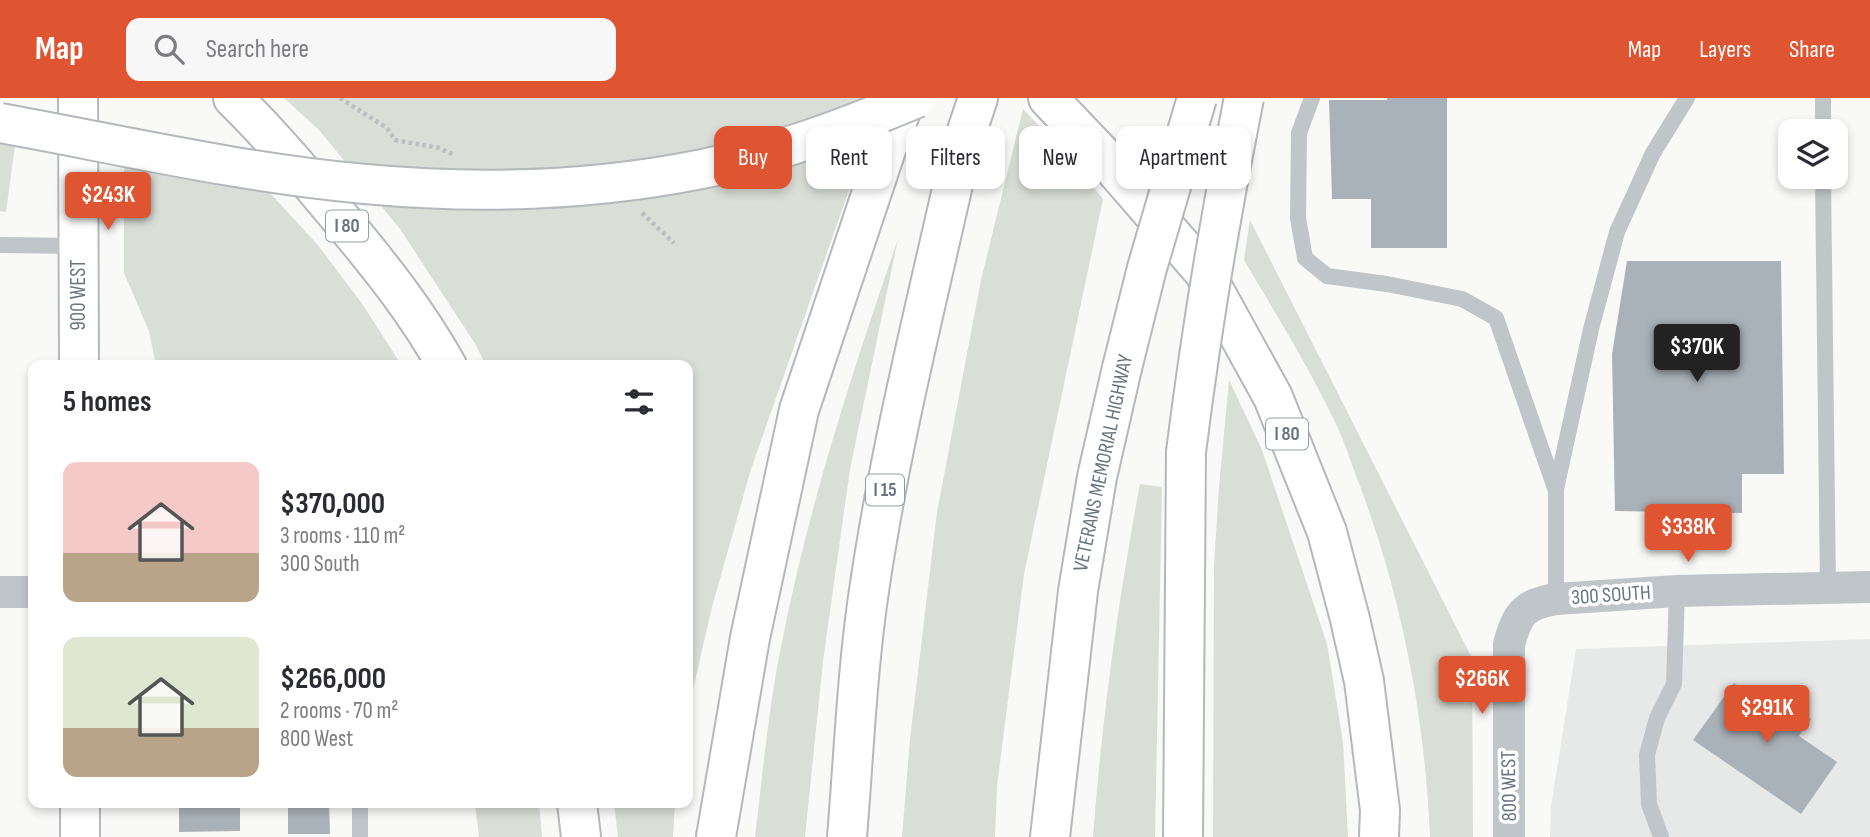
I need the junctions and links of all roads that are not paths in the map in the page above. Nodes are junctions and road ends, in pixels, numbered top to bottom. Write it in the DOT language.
graph roads {
  1 [pos="78,98"];
  2 [pos="233,98"];
  3 [pos="906,98"];
  4 [pos="917,98"];
  5 [pos="978,98"];
  6 [pos="1048,98"];
  7 [pos="1197,98"];
  8 [pos="1244,98"];
  9 [pos="1312,98"];
  10 [pos="1687,98"];
  11 [pos="1823,98"];
  12 [pos="1823,119"];
  13 [pos="0,122"];
  14 [pos="1823,189"];
  15 [pos="0,245"];
  16 [pos="78,246"];
  17 [pos="79,360"];
  18 [pos="444,360"];
  19 [pos="1556,491"];
  20 [pos="1870,587"];
  21 [pos="1828,589"];
  22 [pos="1677,591"];
  23 [pos="0,592"];
  24 [pos="28,592"];
  25 [pos="1556,598"];
  26 [pos="1522,611"];
  27 [pos="80,808"];
  28 [pos="360,808"];
  29 [pos="577,808"];
  30 [pos="80,837"];
  31 [pos="360,837"];
  32 [pos="580,837"];
  33 [pos="716,837"];
  34 [pos="847,837"];
  35 [pos="1050,837"];
  36 [pos="1183,837"];
  37 [pos="1379,837"];
  38 [pos="1509,837"];
  39 [pos="1661,837"];
  1 -- 16 [label="main road, 900 WEST"];
  2 -- 18 [label="main road, I 80"];
  3 -- 33 [label="main road"];
  4 -- 13 [label="main road, bridge"];
  5 -- 34 [label="main road, I 15"];
  6 -- 37 [label="main road, I 80"];
  7 -- 35 [label="main road, VETERANS MEMORIAL HIGHWAY, bridge"];
  8 -- 36 [label="main road, bridge"];
  9 -- 19 [label="lane"];
  10 -- 19 [label="lane"];
  11 -- 12 [label="lane"];
  14 -- 21 [label="lane"];
  15 -- 16 [label="lane"];
  16 -- 17 [label="main road, 900 WEST"];
  19 -- 25 [label="lane"];
  20 -- 21 [label="street, 300 SOUTH"];
  21 -- 22 [label="street, 300 SOUTH"];
  22 -- 25 [label="street, 300 SOUTH"];
  22 -- 39 [label="lane"];
  23 -- 24 [label="street"];
  25 -- 26 [label="street, 300 SOUTH"];
  26 -- 38 [label="street, 800 WEST"];
  27 -- 30 [label="main road"];
  28 -- 31 [label="lane"];
  29 -- 32 [label="main road"];
}
